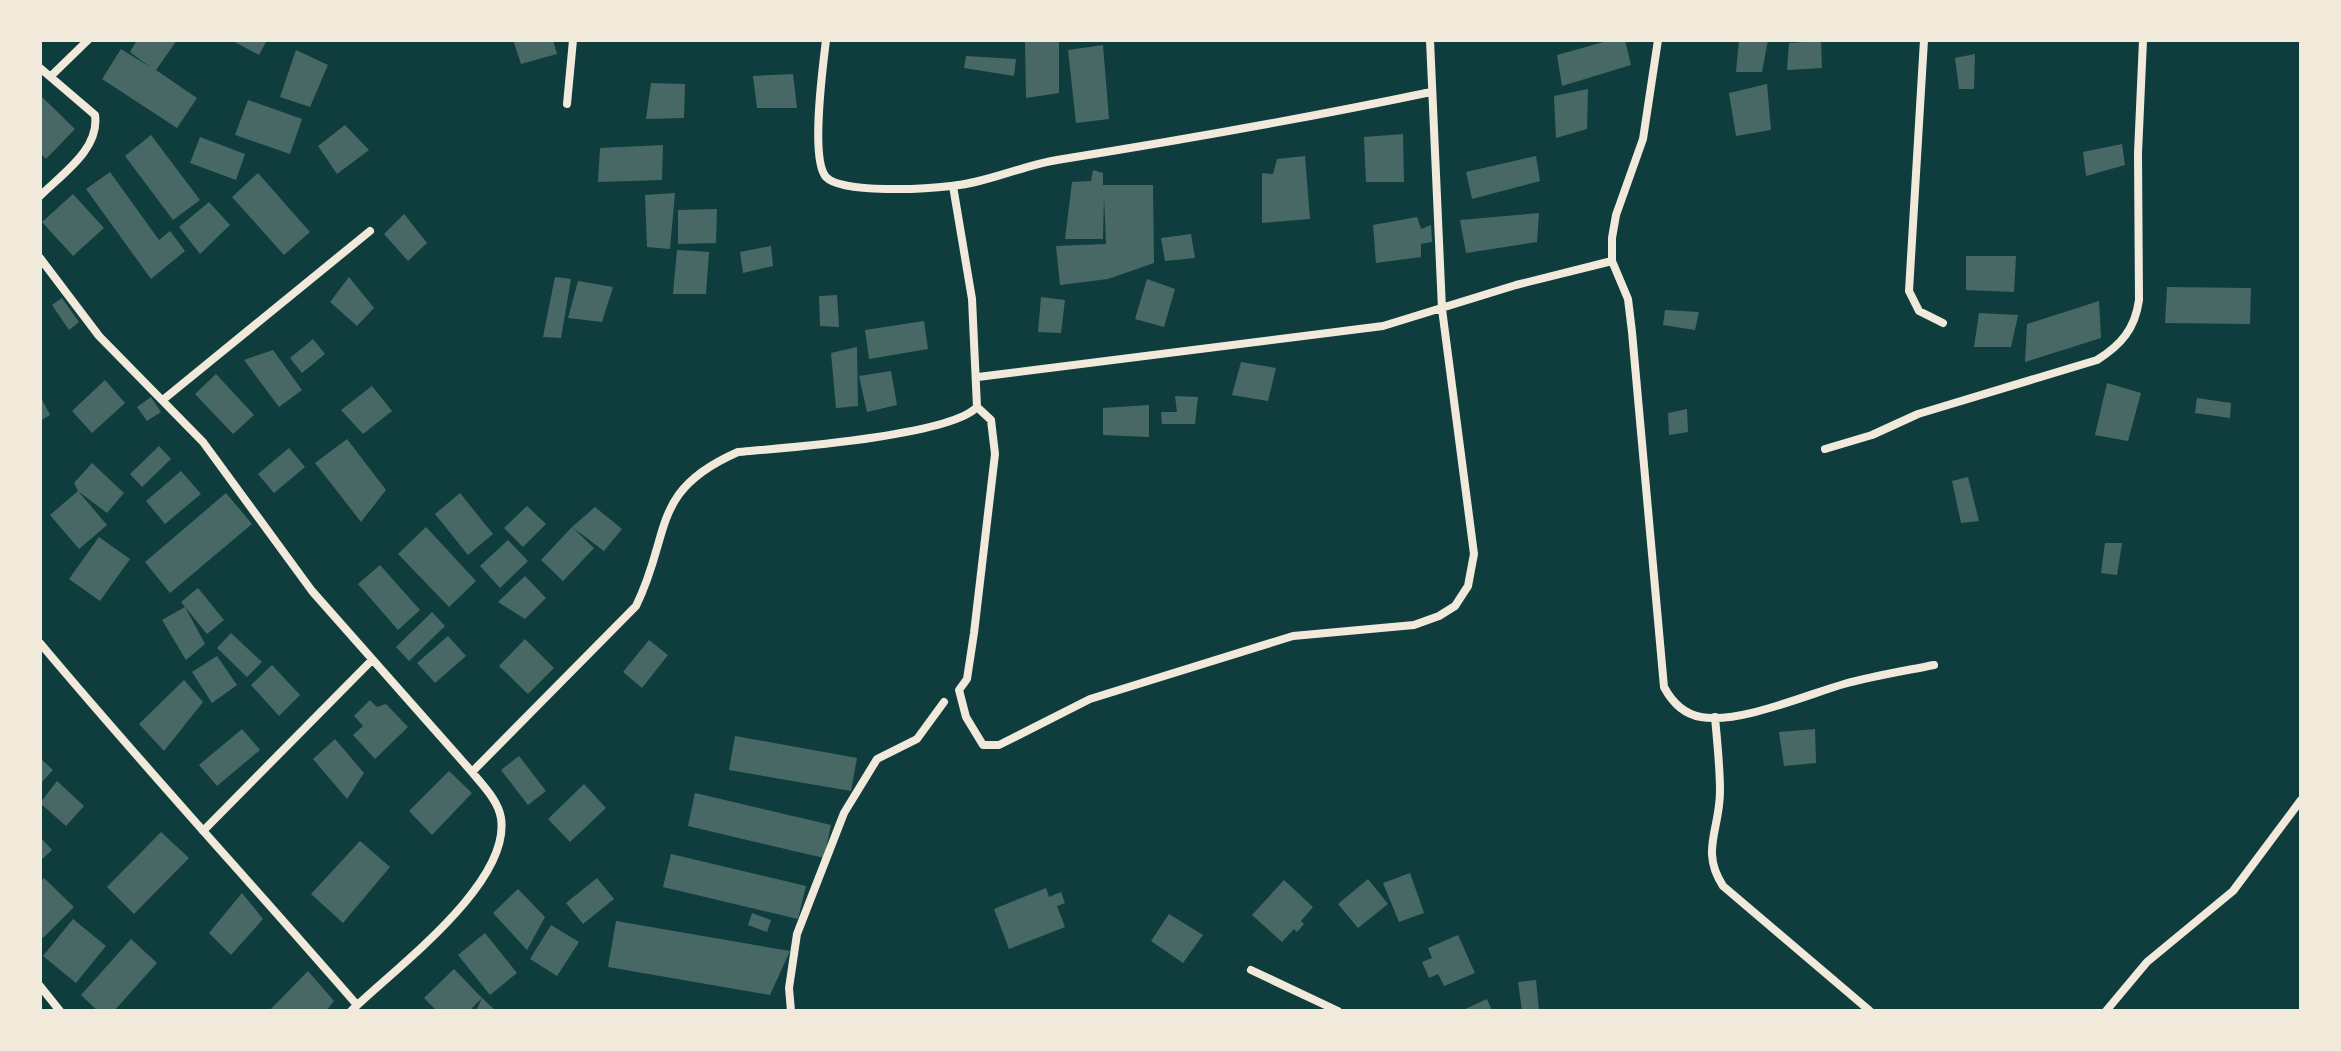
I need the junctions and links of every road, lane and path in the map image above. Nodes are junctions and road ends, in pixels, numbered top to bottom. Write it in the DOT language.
graph roads {
  1 [pos="88,40"];
  2 [pos="573,40"];
  3 [pos="826,40"];
  4 [pos="1430,40"];
  5 [pos="1658,40"];
  6 [pos="1924,40"];
  7 [pos="2143,40"];
  8 [pos="40,68"];
  9 [pos="51,76"];
  10 [pos="1431,92"];
  11 [pos="567,104"];
  12 [pos="953,186"];
  13 [pos="40,196"];
  14 [pos="370,231"];
  15 [pos="40,258"];
  16 [pos="1612,261"];
  17 [pos="1442,309"];
  18 [pos="1943,323"];
  19 [pos="978,377"];
  20 [pos="164,399"];
  21 [pos="977,407"];
  22 [pos="1825,449"];
  23 [pos="40,643"];
  24 [pos="372,660"];
  25 [pos="1934,665"];
  26 [pos="944,702"];
  27 [pos="1715,717"];
  28 [pos="472,772"];
  29 [pos="2301,800"];
  30 [pos="203,831"];
  31 [pos="1251,970"];
  32 [pos="40,986"];
  33 [pos="354,1008"];
  34 [pos="60,1011"];
  35 [pos="791,1011"];
  36 [pos="1338,1011"];
  37 [pos="1870,1011"];
  38 [pos="2106,1011"];
  1 -- 9 [label="street"];
  2 -- 11 [label="street"];
  3 -- 12 [label="street"];
  4 -- 10 [label="street"];
  5 -- 16 [label="street"];
  6 -- 18 [label="street"];
  7 -- 22 [label="street"];
  8 -- 9 [label="street"];
  9 -- 13 [label="street"];
  10 -- 12 [label="street"];
  10 -- 17 [label="street"];
  12 -- 19 [label="street"];
  14 -- 20 [label="street"];
  15 -- 20 [label="street"];
  16 -- 17 [label="street"];
  16 -- 27 [label="street"];
  17 -- 19 [label="street"];
  17 -- 21 [label="street"];
  19 -- 21 [label="street"];
  20 -- 24 [label="street"];
  21 -- 28 [label="street"];
  23 -- 30 [label="street"];
  24 -- 28 [label="street"];
  24 -- 30 [label="street"];
  25 -- 27 [label="street"];
  26 -- 35 [label="street"];
  27 -- 37 [label="street"];
  28 -- 33 [label="street"];
  29 -- 38 [label="street"];
  30 -- 33 [label="street"];
  31 -- 36 [label="street"];
  32 -- 34 [label="street"];
}
